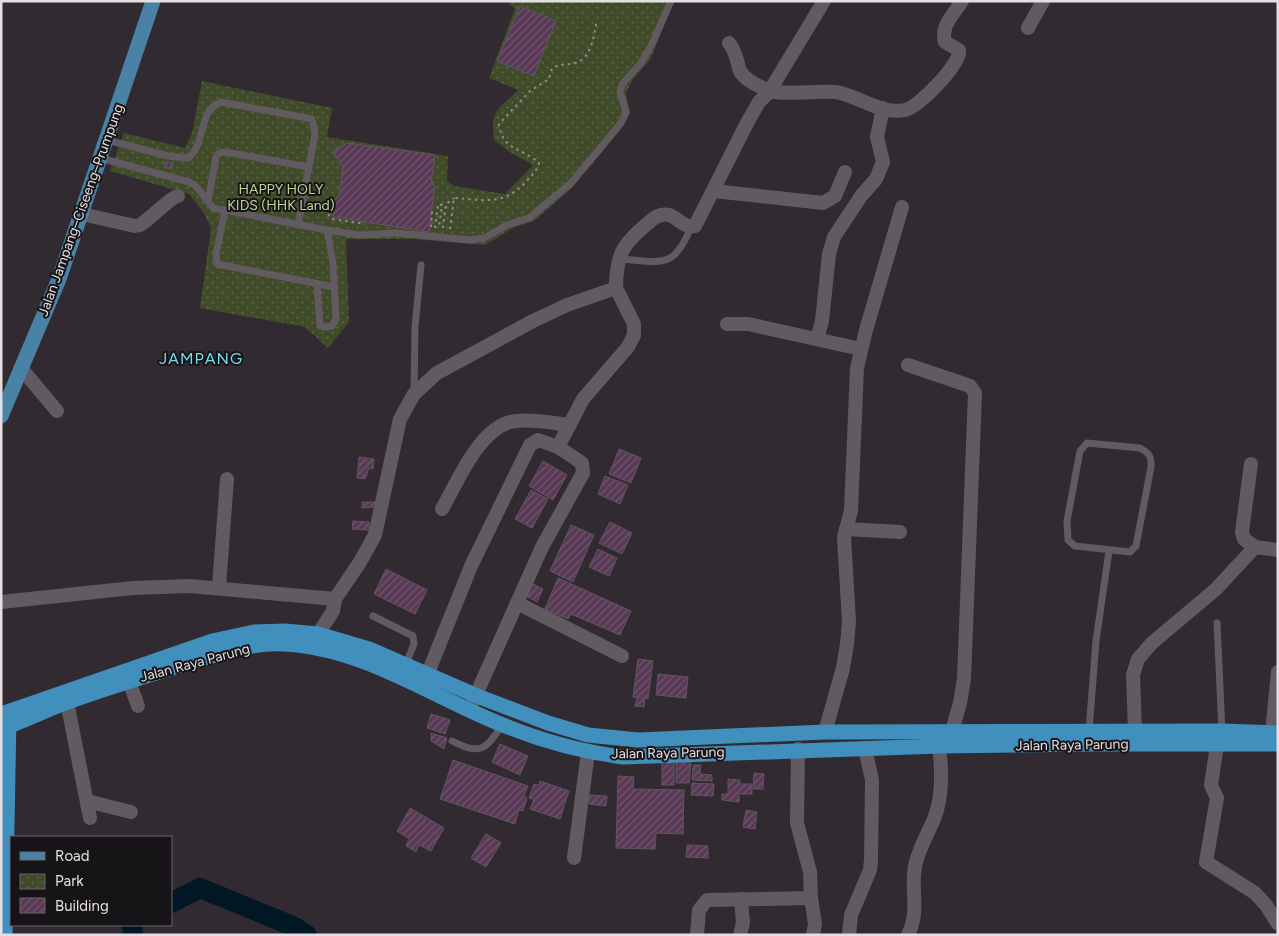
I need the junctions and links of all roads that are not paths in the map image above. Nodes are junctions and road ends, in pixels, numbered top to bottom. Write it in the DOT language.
graph roads {
  1 [pos="153,1"];
  2 [pos="671,1"];
  3 [pos="824,1"];
  4 [pos="962,1"];
  5 [pos="1043,1"];
  6 [pos="1028,28"];
  7 [pos="729,43"];
  8 [pos="769,92"];
  9 [pos="883,108"];
  10 [pos="106,140"];
  11 [pos="100,158"];
  12 [pos="309,167"];
  13 [pos="845,172"];
  14 [pos="714,191"];
  15 [pos="178,196"];
  16 [pos="208,201"];
  17 [pos="902,207"];
  18 [pos="225,210"];
  19 [pos="82,214"];
  20 [pos="298,225"];
  21 [pos="691,226"];
  22 [pos="327,230"];
  23 [pos="617,259"];
  24 [pos="421,265"];
  25 [pos="317,284"];
  26 [pos="334,287"];
  27 [pos="616,288"];
  28 [pos="727,324"];
  29 [pos="817,339"];
  30 [pos="861,349"];
  31 [pos="908,365"];
  32 [pos="21,368"];
  33 [pos="414,394"];
  34 [pos="57,411"];
  35 [pos="2,414"];
  36 [pos="570,424"];
  37 [pos="558,447"];
  38 [pos="1251,464"];
  39 [pos="227,479"];
  40 [pos="442,509"];
  41 [pos="846,529"];
  42 [pos="900,532"];
  43 [pos="1255,547"];
  44 [pos="1278,550"];
  45 [pos="1109,551"];
  46 [pos="219,587"];
  47 [pos="1,602"];
  48 [pos="517,603"];
  49 [pos="334,604"];
  50 [pos="373,616"];
  51 [pos="1217,623"];
  52 [pos="318,634"];
  53 [pos="622,656"];
  54 [pos="406,664"];
  55 [pos="1278,672"];
  56 [pos="428,673"];
  57 [pos="129,681"];
  58 [pos="477,696"];
  59 [pos="67,702"];
  60 [pos="138,706"];
  61 [pos="469,709"];
  62 [pos="1134,718"];
  63 [pos="5,720"];
  64 [pos="1089,724"];
  65 [pos="502,725"];
  66 [pos="952,731"];
  67 [pos="825,732"];
  68 [pos="1276,737"];
  69 [pos="1219,738"];
  70 [pos="452,742"];
  71 [pos="939,746"];
  72 [pos="865,748"];
  73 [pos="798,749"];
  74 [pos="588,752"];
  75 [pos="87,801"];
  76 [pos="130,812"];
  77 [pos="90,818"];
  78 [pos="574,858"];
  79 [pos="811,898"];
  80 [pos="741,899"];
  81 [pos="1278,924"];
  82 [pos="5,935"];
  83 [pos="697,935"];
  84 [pos="740,935"];
  85 [pos="813,935"];
  86 [pos="849,935"];
  87 [pos="908,935"];
  1 -- 10 [label="main road, Jalan Jampang–Ciseeng–Prumpung"];
  2 -- 22 [label="lane"];
  3 -- 8 [label="street"];
  4 -- 9 [label="street"];
  5 -- 6 [label="street"];
  7 -- 8 [label="street"];
  8 -- 9 [label="street"];
  8 -- 14 [label="street"];
  9 -- 29 [label="street"];
  10 -- 11 [label="main road, Jalan Jampang–Ciseeng–Prumpung"];
  10 -- 12 [label="lane"];
  11 -- 16 [label="lane"];
  11 -- 19 [label="main road, Jalan Jampang–Ciseeng–Prumpung"];
  12 -- 16 [label="lane"];
  12 -- 20 [label="lane"];
  13 -- 14 [label="street"];
  14 -- 21 [label="street"];
  15 -- 19 [label="street"];
  16 -- 18 [label="lane"];
  17 -- 30 [label="street"];
  18 -- 20 [label="lane"];
  18 -- 25 [label="lane"];
  19 -- 32 [label="main road, Jalan Jampang–Ciseeng–Prumpung"];
  20 -- 22 [label="lane"];
  21 -- 23 [label="lane"];
  21 -- 23 [label="street"];
  22 -- 26 [label="lane"];
  23 -- 27 [label="street"];
  24 -- 33 [label="lane"];
  25 -- 26 [label="lane"];
  25 -- 26 [label="lane"];
  27 -- 33 [label="street"];
  27 -- 36 [label="street"];
  28 -- 29 [label="street"];
  29 -- 30 [label="street"];
  30 -- 41 [label="street"];
  31 -- 66 [label="street"];
  32 -- 34 [label="street"];
  32 -- 35 [label="main road, Jalan Jampang–Ciseeng–Prumpung"];
  33 -- 49 [label="street"];
  36 -- 37 [label="street"];
  36 -- 40 [label="street"];
  37 -- 48 [label="street"];
  37 -- 56 [label="street"];
  38 -- 43 [label="street"];
  39 -- 46 [label="street"];
  41 -- 42 [label="street"];
  41 -- 67 [label="street"];
  43 -- 44 [label="street"];
  43 -- 62 [label="street"];
  45 -- 45 [label="lane"];
  45 -- 64 [label="lane"];
  46 -- 47 [label="street"];
  46 -- 49 [label="street"];
  48 -- 53 [label="street"];
  48 -- 58 [label="street"];
  49 -- 52 [label="street"];
  50 -- 54 [label="lane"];
  51 -- 69 [label="lane"];
  52 -- 54 [label="highway, Jalan Raya Parung"];
  52 -- 63 [label="highway, Jalan Raya Parung"];
  54 -- 56 [label="highway, Jalan Raya Parung"];
  55 -- 68 [label="street"];
  56 -- 58 [label="highway, Jalan Raya Parung"];
  57 -- 59 [label="highway, Jalan Raya Parung"];
  57 -- 60 [label="street"];
  57 -- 61 [label="highway, Jalan Raya Parung"];
  58 -- 61 [label="street"];
  58 -- 67 [label="highway, Jalan Raya Parung"];
  59 -- 63 [label="highway, Jalan Raya Parung"];
  59 -- 75 [label="street"];
  61 -- 65 [label="highway, Jalan Raya Parung"];
  62 -- 64 [label="highway, Jalan Raya Parung"];
  62 -- 69 [label="highway, Jalan Raya Parung"];
  63 -- 82 [label="highway"];
  64 -- 66 [label="highway, Jalan Raya Parung"];
  65 -- 70 [label="lane"];
  65 -- 74 [label="highway, Jalan Raya Parung"];
  66 -- 67 [label="highway, Jalan Raya Parung"];
  68 -- 69 [label="highway, Jalan Raya Parung"];
  69 -- 71 [label="highway, Jalan Raya Parung"];
  69 -- 81 [label="street"];
  71 -- 72 [label="highway, Jalan Raya Parung"];
  71 -- 87 [label="street"];
  72 -- 73 [label="highway, Jalan Raya Parung"];
  72 -- 86 [label="street"];
  73 -- 74 [label="highway, Jalan Raya Parung"];
  73 -- 79 [label="street"];
  74 -- 78 [label="street"];
  75 -- 76 [label="street"];
  75 -- 77 [label="street"];
  79 -- 80 [label="street"];
  79 -- 85 [label="street"];
  80 -- 83 [label="street"];
  80 -- 84 [label="street"];
}
